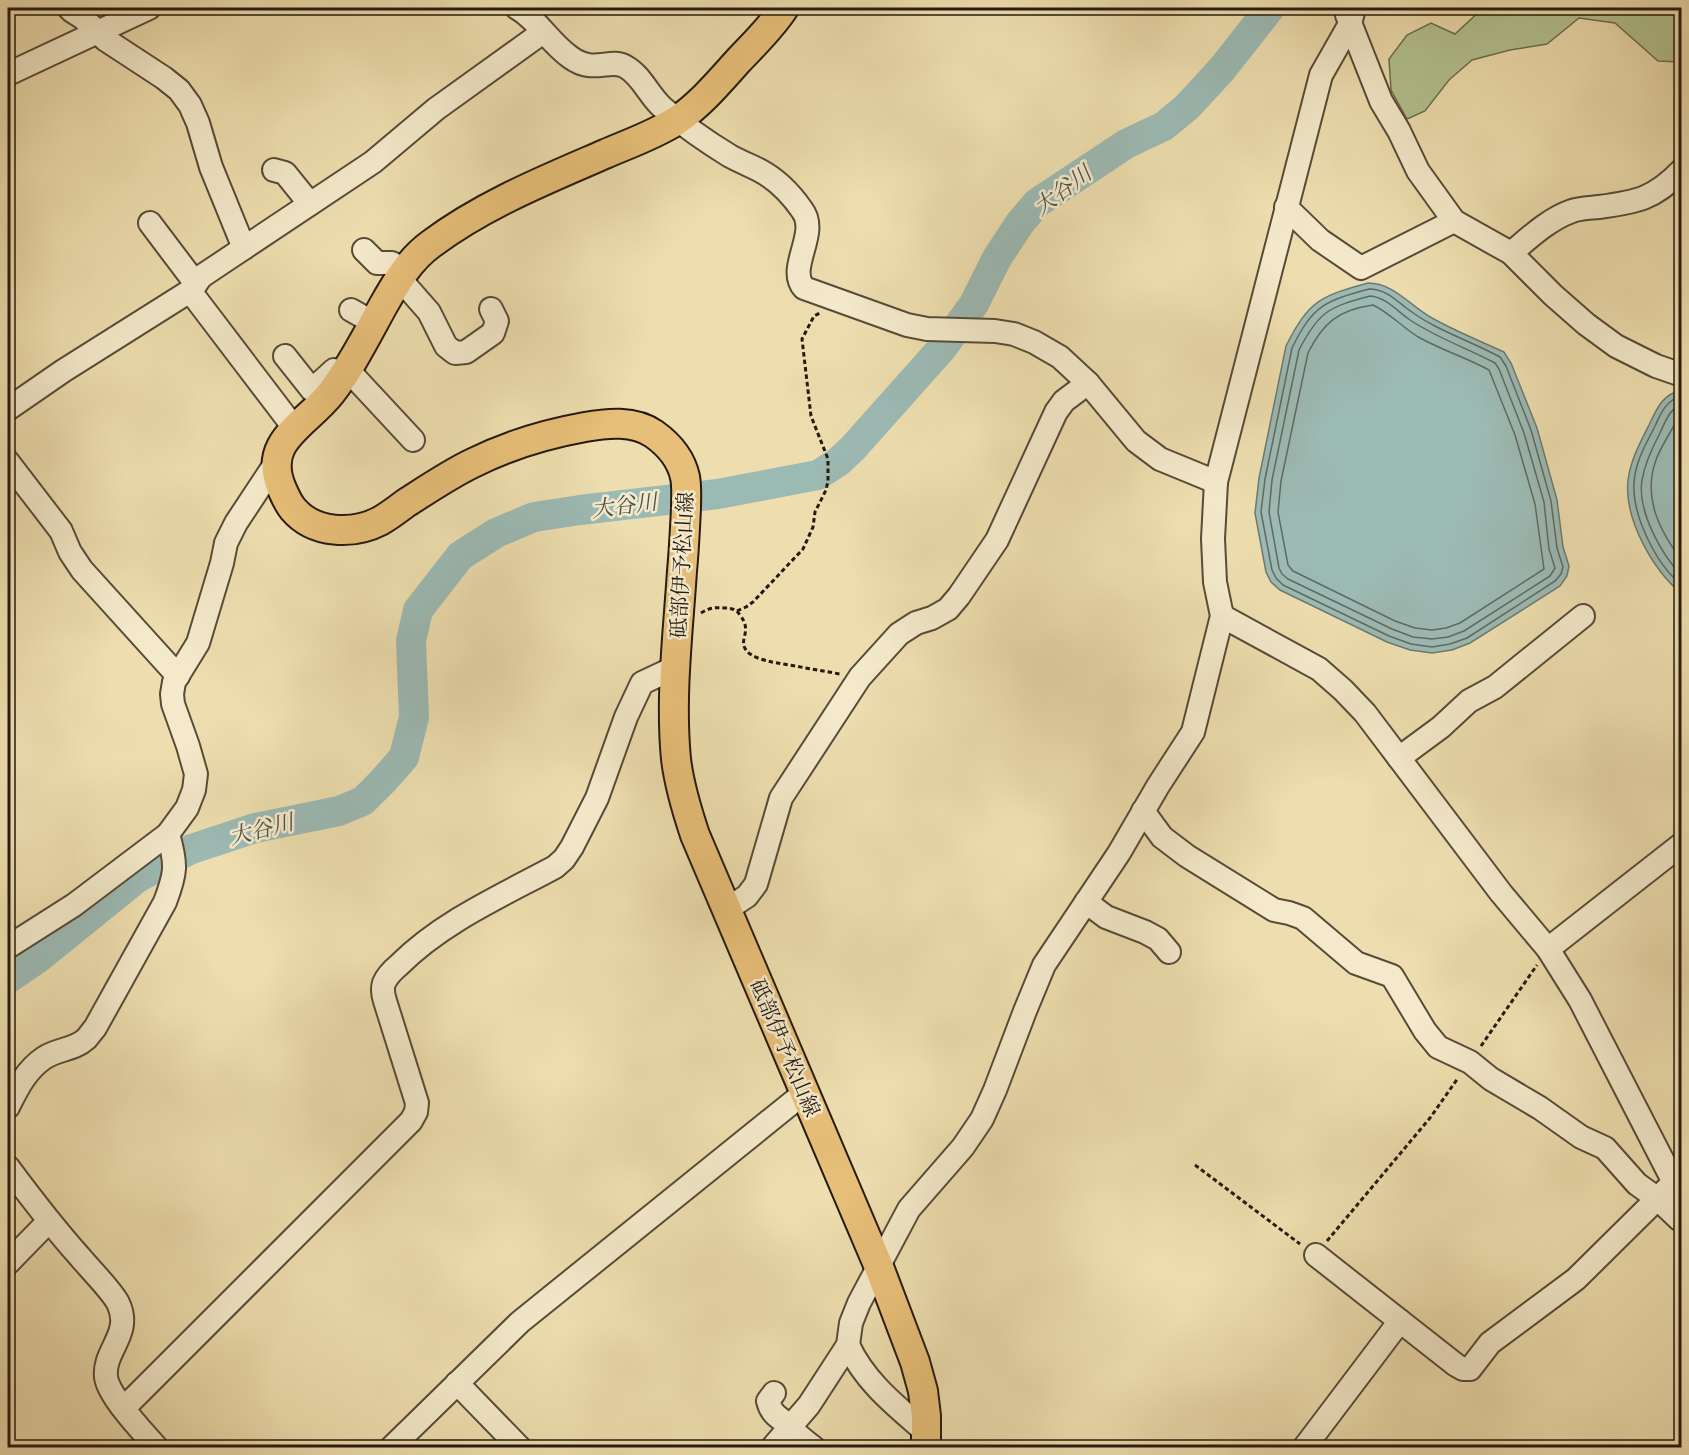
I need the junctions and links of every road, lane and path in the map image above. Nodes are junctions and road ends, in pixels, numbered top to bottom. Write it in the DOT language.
graph roads {
  1 [pos="69,8"];
  2 [pos="149,8"];
  3 [pos="517,8"];
  4 [pos="784,8"];
  5 [pos="1349,13"];
  6 [pos="97,32"];
  7 [pos="543,32"];
  8 [pos="8,74"];
  9 [pos="677,120"];
  10 [pos="274,170"];
  11 [pos="1682,170"];
  12 [pos="310,204"];
  13 [pos="1286,207"];
  14 [pos="1454,221"];
  15 [pos="150,223"];
  16 [pos="243,248"];
  17 [pos="364,250"];
  18 [pos="1510,253"];
  19 [pos="402,275"];
  20 [pos="193,287"];
  21 [pos="835,300"];
  22 [pos="491,309"];
  23 [pos="285,356"];
  24 [pos="345,373"];
  25 [pos="1682,375"];
  26 [pos="1088,383"];
  27 [pos="8,409"];
  28 [pos="295,429"];
  29 [pos="413,440"];
  30 [pos="8,462"];
  31 [pos="275,464"];
  32 [pos="1216,482"];
  33 [pos="737,611"];
  34 [pos="1222,616"];
  35 [pos="1583,616"];
  36 [pos="679,625"];
  37 [pos="676,667"];
  38 [pos="178,676"];
  39 [pos="860,677"];
  40 [pos="1399,758"];
  41 [pos="1143,812"];
  42 [pos="1682,844"];
  43 [pos="172,849"];
  44 [pos="1086,902"];
  45 [pos="726,909"];
  46 [pos="8,947"];
  47 [pos="1548,949"];
  48 [pos="1169,952"];
  49 [pos="1470,1062"];
  50 [pos="804,1093"];
  51 [pos="8,1107"];
  52 [pos="1196,1165"];
  53 [pos="8,1167"];
  54 [pos="1678,1191"];
  55 [pos="1658,1199"];
  56 [pos="1682,1220"];
  57 [pos="49,1221"];
  58 [pos="1316,1255"];
  59 [pos="8,1263"];
  60 [pos="879,1267"];
  61 [pos="1400,1321"];
  62 [pos="848,1345"];
  63 [pos="457,1383"];
  64 [pos="774,1393"];
  65 [pos="124,1408"];
  66 [pos="790,1426"];
  67 [pos="926,1440"];
  68 [pos="157,1448"];
  69 [pos="391,1448"];
  70 [pos="520,1448"];
  71 [pos="772,1448"];
  72 [pos="814,1448"];
  73 [pos="1304,1448"];
  1 -- 6 [label="street"];
  2 -- 6 [label="street"];
  3 -- 7 [label="street"];
  4 -- 9 [label="main road"];
  5 -- 13 [label="street"];
  5 -- 14 [label="street"];
  6 -- 8 [label="street"];
  6 -- 16 [label="street"];
  7 -- 9 [label="street"];
  7 -- 12 [label="street"];
  9 -- 19 [label="main road"];
  9 -- 21 [label="street"];
  10 -- 12 [label="street"];
  11 -- 18 [label="street"];
  12 -- 16 [label="street"];
  13 -- 14 [label="street"];
  13 -- 32 [label="street"];
  14 -- 18 [label="street"];
  15 -- 20 [label="street"];
  16 -- 20 [label="street"];
  17 -- 19 [label="street"];
  18 -- 25 [label="street"];
  19 -- 22 [label="street"];
  19 -- 24 [label="main road"];
  20 -- 27 [label="street"];
  20 -- 28 [label="street"];
  21 -- 26 [label="street"];
  21 -- 33 [label="path"];
  23 -- 24 [label="street"];
  24 -- 28 [label="main road"];
  24 -- 29 [label="street"];
  26 -- 32 [label="street"];
  26 -- 39 [label="street"];
  28 -- 31 [label="main road"];
  30 -- 38 [label="street"];
  31 -- 36 [label="main road, 砥部伊予松山線"];
  31 -- 38 [label="street"];
  32 -- 34 [label="street"];
  33 -- 36 [label="path"];
  33 -- 39 [label="path"];
  34 -- 40 [label="street"];
  34 -- 41 [label="street"];
  35 -- 40 [label="street"];
  36 -- 37 [label="main road, 砥部伊予松山線"];
  37 -- 45 [label="main road, 砥部伊予松山線"];
  37 -- 65 [label="street"];
  38 -- 43 [label="street"];
  39 -- 45 [label="street"];
  40 -- 47 [label="street"];
  41 -- 44 [label="street"];
  41 -- 49 [label="street"];
  42 -- 47 [label="street"];
  43 -- 46 [label="street"];
  43 -- 51 [label="street"];
  44 -- 48 [label="street"];
  44 -- 60 [label="street"];
  45 -- 50 [label="main road, 砥部伊予松山線"];
  47 -- 49 [label="path"];
  47 -- 54 [label="street"];
  49 -- 55 [label="street"];
  49 -- 58 [label="path"];
  50 -- 60 [label="main road, 砥部伊予松山線"];
  50 -- 63 [label="street"];
  52 -- 58 [label="path"];
  53 -- 57 [label="street"];
  54 -- 55 [label="street"];
  55 -- 56 [label="street"];
  55 -- 61 [label="street"];
  57 -- 59 [label="street"];
  57 -- 65 [label="street"];
  58 -- 61 [label="street"];
  60 -- 62 [label="street"];
  60 -- 67 [label="main road, 砥部伊予松山線"];
  61 -- 73 [label="street"];
  62 -- 66 [label="street"];
  62 -- 67 [label="street"];
  63 -- 69 [label="street"];
  63 -- 70 [label="street"];
  64 -- 66 [label="street"];
  65 -- 68 [label="street"];
  66 -- 71 [label="street"];
  66 -- 72 [label="street"];
}
